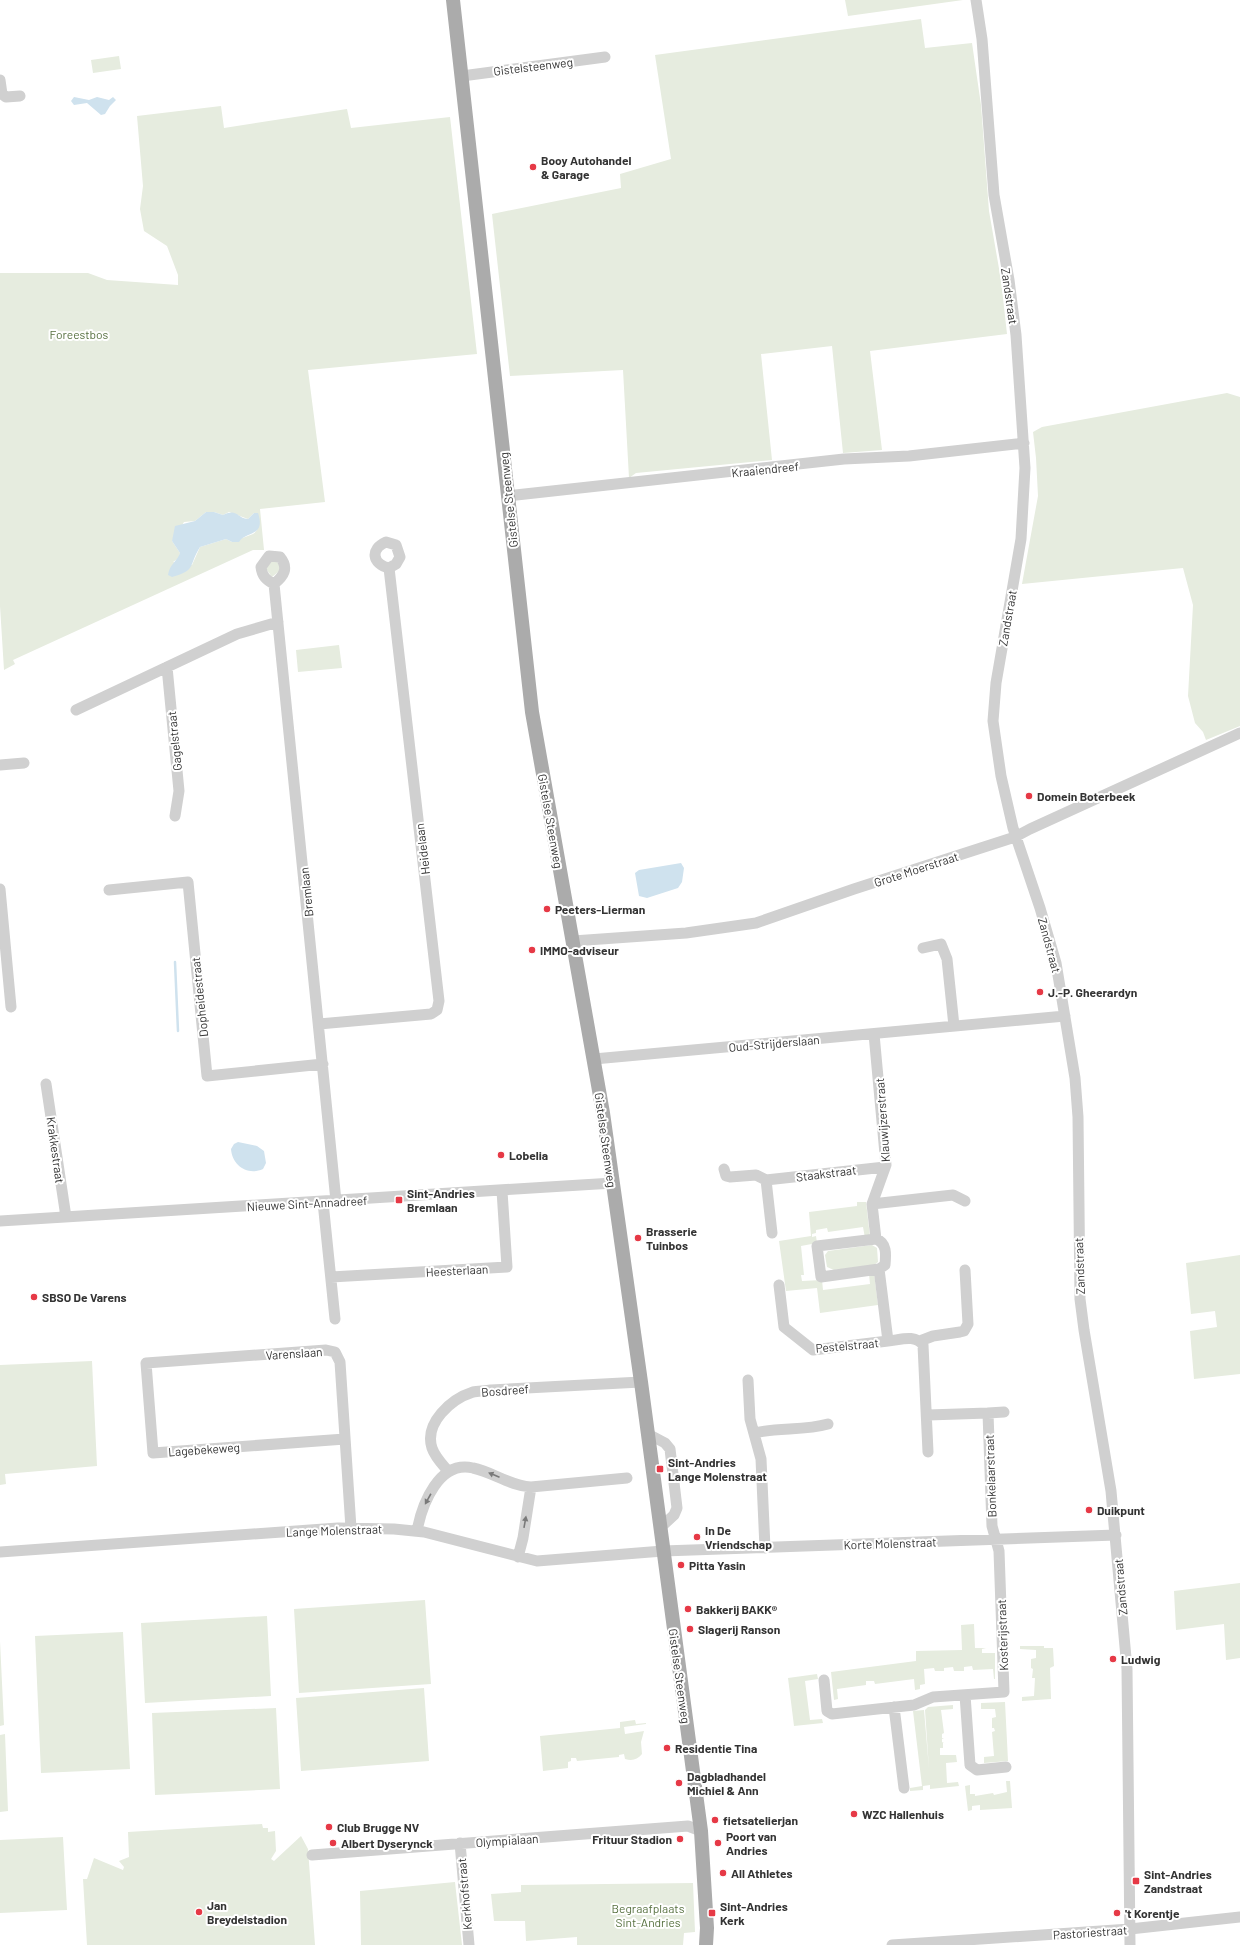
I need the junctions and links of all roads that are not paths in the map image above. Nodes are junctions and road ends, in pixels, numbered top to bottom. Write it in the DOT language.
graph roads {
  1 [pos="453,0"];
  2 [pos="976,0"];
  3 [pos="605,56"];
  4 [pos="462,76"];
  5 [pos="0,80"];
  6 [pos="20,96"];
  7 [pos="1024,443"];
  8 [pos="507,496"];
  9 [pos="389,568"];
  10 [pos="274,584"];
  11 [pos="278,622"];
  12 [pos="167,667"];
  13 [pos="76,710"];
  14 [pos="1240,733"];
  15 [pos="24,763"];
  16 [pos="0,765"];
  17 [pos="175,816"];
  18 [pos="1015,837"];
  19 [pos="0,889"];
  20 [pos="109,890"];
  21 [pos="573,941"];
  22 [pos="923,948"];
  23 [pos="11,1007"];
  24 [pos="1066,1016"];
  25 [pos="319,1024"];
  26 [pos="954,1026"];
  27 [pos="874,1034"];
  28 [pos="594,1059"];
  29 [pos="323,1064"];
  30 [pos="46,1084"];
  31 [pos="885,1167"];
  32 [pos="724,1169"];
  33 [pos="766,1180"];
  34 [pos="613,1184"];
  35 [pos="502,1191"];
  36 [pos="336,1201"];
  37 [pos="965,1201"];
  38 [pos="323,1202"];
  39 [pos="872,1204"];
  40 [pos="66,1217"];
  41 [pos="0,1221"];
  42 [pos="772,1232"];
  43 [pos="876,1239"];
  44 [pos="879,1269"];
  45 [pos="966,1270"];
  46 [pos="331,1277"];
  47 [pos="779,1285"];
  48 [pos="335,1319"];
  49 [pos="888,1341"];
  50 [pos="920,1341"];
  51 [pos="146,1363"];
  52 [pos="748,1380"];
  53 [pos="641,1382"];
  54 [pos="1004,1412"];
  55 [pos="988,1413"];
  56 [pos="928,1415"];
  57 [pos="828,1424"];
  58 [pos="754,1433"];
  59 [pos="648,1434"];
  60 [pos="345,1439"];
  61 [pos="928,1452"];
  62 [pos="448,1471"];
  63 [pos="627,1478"];
  64 [pos="531,1487"];
  65 [pos="661,1527"];
  66 [pos="351,1528"];
  67 [pos="417,1531"];
  68 [pos="1116,1535"];
  69 [pos="995,1540"];
  70 [pos="766,1548"];
  71 [pos="663,1551"];
  72 [pos="0,1552"];
  73 [pos="518,1558"];
  74 [pos="824,1680"];
  75 [pos="965,1695"];
  76 [pos="894,1707"];
  77 [pos="1006,1767"];
  78 [pos="904,1788"];
  79 [pos="701,1831"];
  80 [pos="460,1843"];
  81 [pos="312,1855"];
  82 [pos="1240,1917"];
  83 [pos="1130,1929"];
  84 [pos="469,1945"];
  85 [pos="706,1945"];
  86 [pos="892,1945"];
  87 [pos="1130,1945"];
  1 -- 4 [label="main road"];
  2 -- 7 [label="street, Zandstraat"];
  3 -- 4 [label="street, Gistelsteenweg"];
  4 -- 8 [label="main road, Gistelse Steenweg"];
  5 -- 6 [label="street"];
  7 -- 8 [label="street, Kraaiendreef"];
  7 -- 18 [label="street, Zandstraat"];
  8 -- 21 [label="main road, Gistelse Steenweg"];
  9 -- 25 [label="street, Heidelaan"];
  10 -- 11 [label="street, Bremlaan"];
  11 -- 12 [label="street"];
  11 -- 25 [label="street, Bremlaan"];
  12 -- 13 [label="street"];
  12 -- 17 [label="street, Gagelstraat"];
  14 -- 18 [label="street, Grote Moerstraat"];
  15 -- 16 [label="street"];
  18 -- 21 [label="street, Grote Moerstraat"];
  18 -- 24 [label="street, Zandstraat"];
  19 -- 23 [label="street"];
  20 -- 29 [label="street, Dopheidestraat"];
  21 -- 28 [label="main road, Gistelse Steenweg"];
  22 -- 26 [label="street"];
  24 -- 26 [label="street, Oud-Strijderslaan"];
  24 -- 68 [label="street, Zandstraat"];
  25 -- 29 [label="street, Bremlaan"];
  26 -- 27 [label="street, Oud-Strijderslaan"];
  27 -- 28 [label="street, Oud-Strijderslaan"];
  27 -- 31 [label="street, Klauwijzerstraat"];
  28 -- 34 [label="main road, Gistelse Steenweg"];
  29 -- 36 [label="street, Bremlaan"];
  30 -- 40 [label="street, Krakkestraat"];
  31 -- 33 [label="street, Staakstraat"];
  31 -- 39 [label="street, Klauwijzerstraat"];
  32 -- 33 [label="street, Staakstraat"];
  33 -- 42 [label="street"];
  34 -- 35 [label="street, Nieuwe Sint-Annadreef"];
  34 -- 53 [label="main road, Gistelse Steenweg"];
  35 -- 36 [label="street, Nieuwe Sint-Annadreef"];
  35 -- 46 [label="street, Heesterlaan"];
  36 -- 38 [label="street, Nieuwe Sint-Annadreef"];
  37 -- 39 [label="street"];
  38 -- 40 [label="street, Nieuwe Sint-Annadreef"];
  38 -- 46 [label="street"];
  39 -- 43 [label="street, Klauwijzerstraat"];
  40 -- 41 [label="street, Nieuwe Sint-Annadreef"];
  43 -- 44 [label="street, Klauwijzerstraat"];
  43 -- 44 [label="street"];
  44 -- 49 [label="street, Klauwijzerstraat"];
  45 -- 50 [label="street"];
  46 -- 48 [label="street"];
  47 -- 49 [label="street, Pestelstraat"];
  49 -- 50 [label="street"];
  50 -- 56 [label="street"];
  51 -- 60 [label="street, Varenslaan"];
  51 -- 60 [label="street, Lagebekeweg"];
  52 -- 58 [label="street"];
  53 -- 59 [label="main road, Gistelse Steenweg"];
  53 -- 62 [label="street, Bosdreef"];
  54 -- 55 [label="street"];
  55 -- 56 [label="street"];
  55 -- 69 [label="street, Bonkelaarstraat"];
  56 -- 61 [label="street"];
  57 -- 58 [label="street"];
  58 -- 70 [label="street"];
  59 -- 65 [label="main road, Gistelse Steenweg"];
  59 -- 65 [label="street"];
  60 -- 66 [label="street, Varenslaan"];
  64 -- 62 [label="street, one-way"];
  62 -- 67 [label="street, one-way"];
  63 -- 64 [label="street"];
  73 -- 64 [label="street, one-way"];
  65 -- 71 [label="main road, Gistelse Steenweg"];
  66 -- 67 [label="street, Lange Molenstraat"];
  66 -- 72 [label="street, Lange Molenstraat"];
  67 -- 73 [label="street, Lange Molenstraat"];
  68 -- 69 [label="street, Korte Molenstraat"];
  68 -- 83 [label="street, Zandstraat"];
  69 -- 70 [label="street, Korte Molenstraat"];
  69 -- 75 [label="street, Kosterijstraat"];
  70 -- 71 [label="street, Korte Molenstraat"];
  71 -- 73 [label="street, Lange Molenstraat"];
  71 -- 79 [label="main road, Gistelse Steenweg"];
  74 -- 76 [label="street, Kosterijstraat"];
  75 -- 76 [label="street, Kosterijstraat"];
  75 -- 77 [label="street"];
  76 -- 78 [label="street"];
  79 -- 80 [label="street, Olympialaan"];
  79 -- 85 [label="main road, Gistelse Steenweg"];
  80 -- 81 [label="street, Olympialaan"];
  80 -- 84 [label="street, Kerkhofstraat"];
  82 -- 83 [label="street, Pastoriestraat"];
  83 -- 86 [label="street, Pastoriestraat"];
  83 -- 87 [label="street, Zandstraat"];
}
